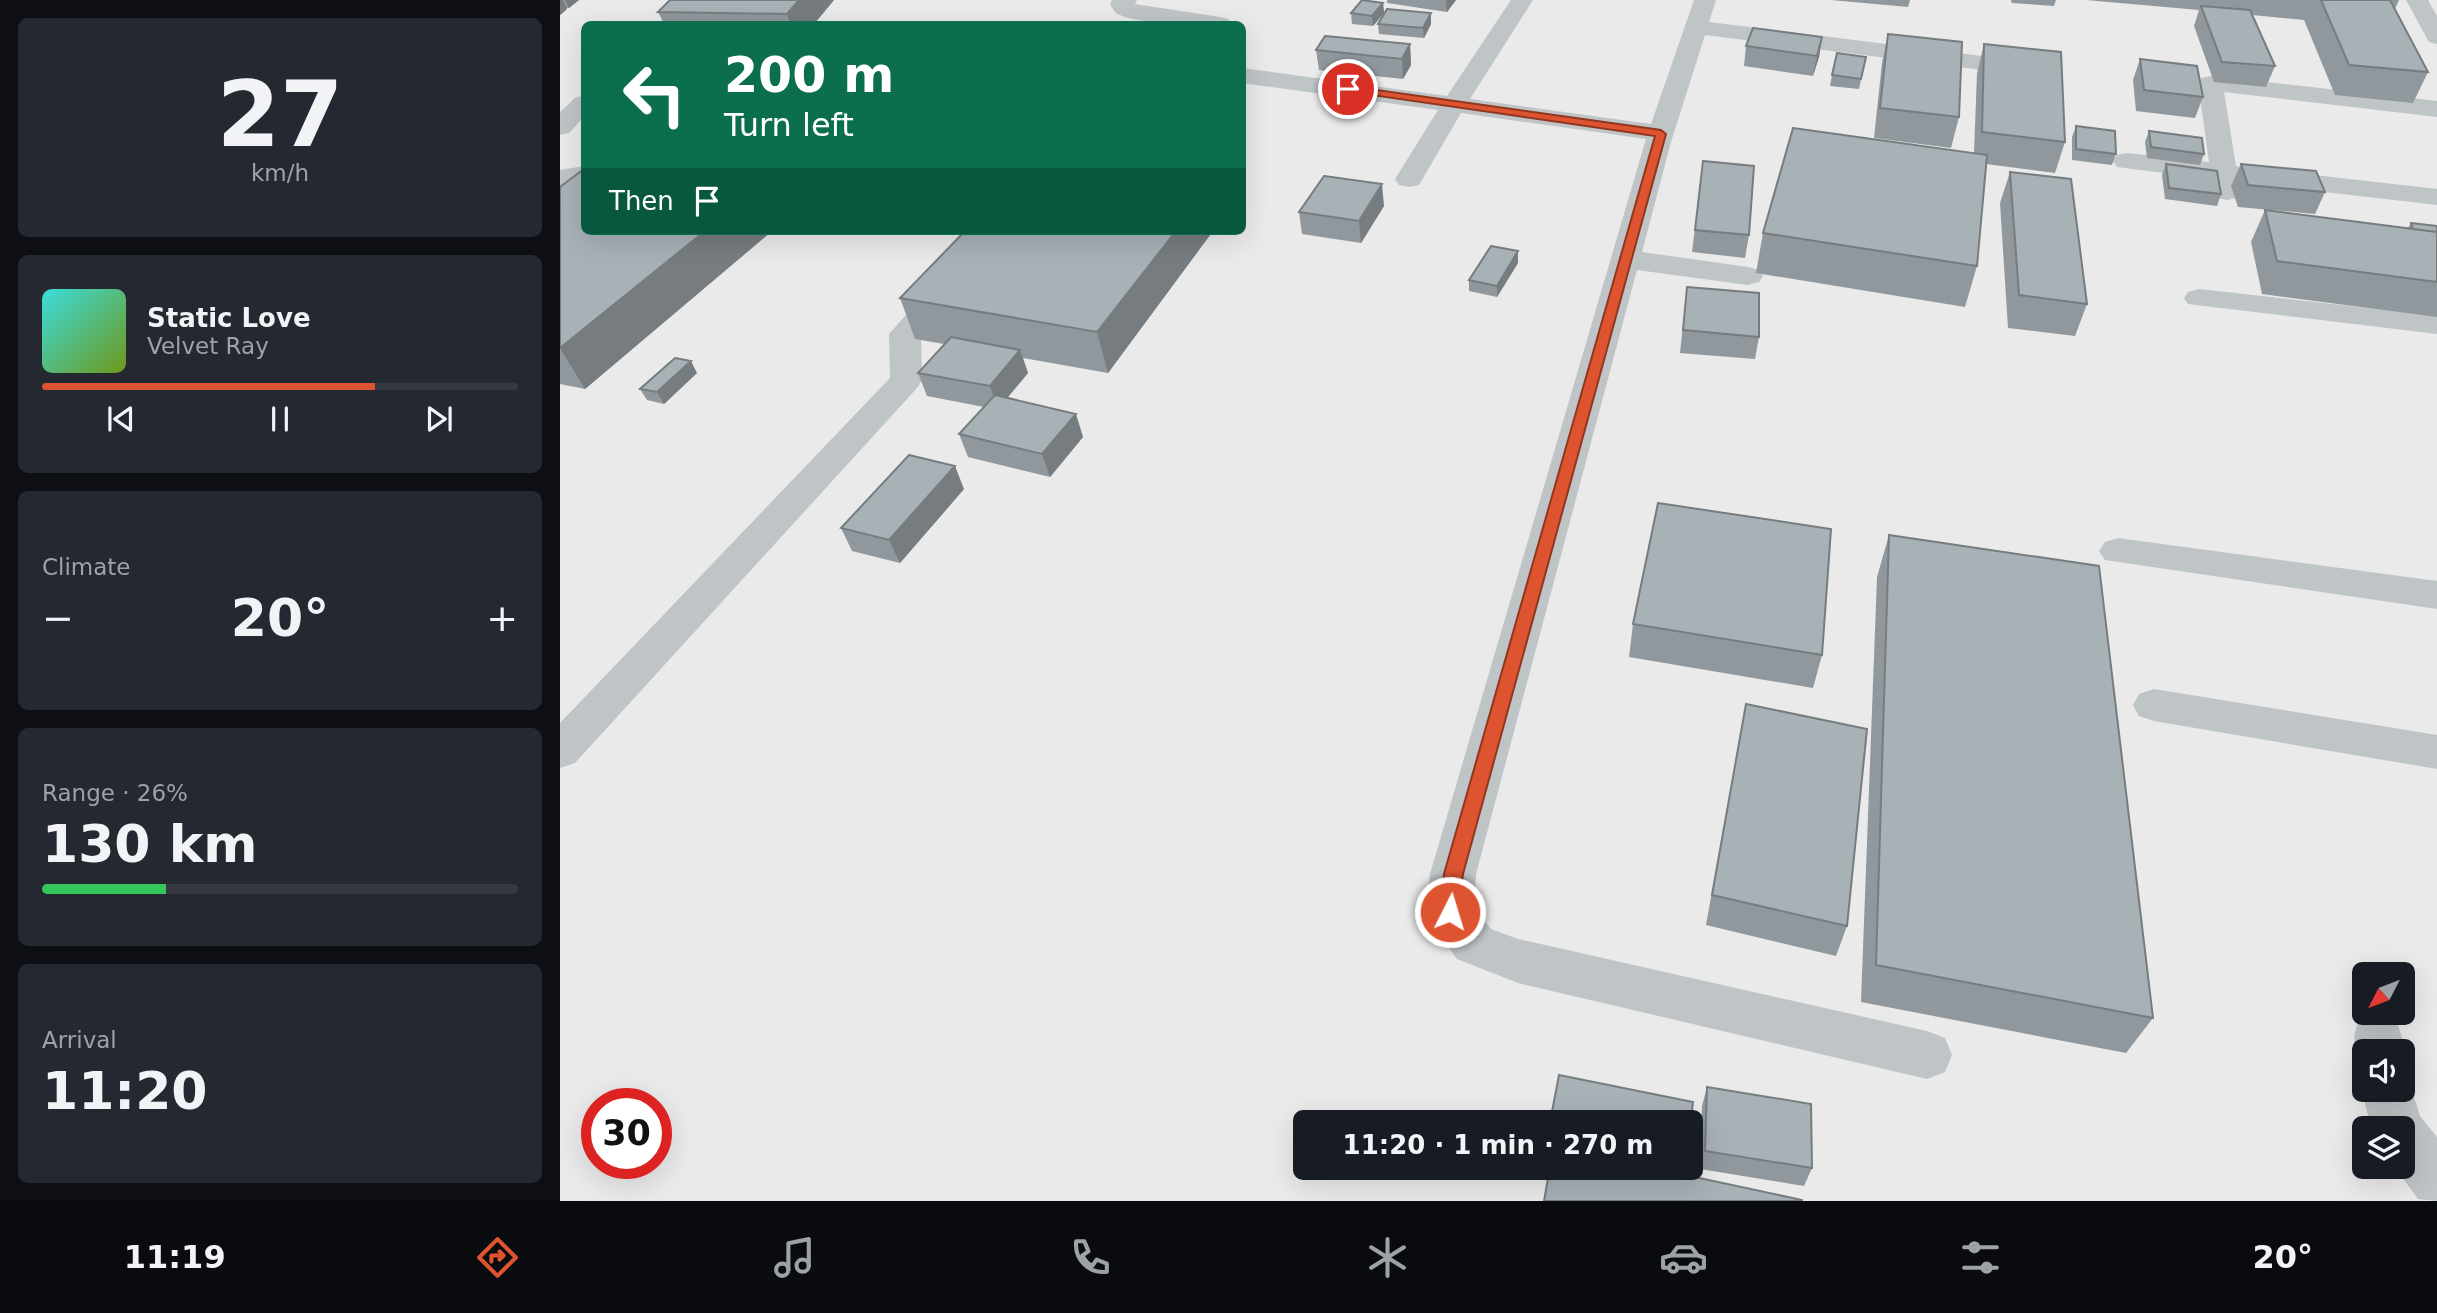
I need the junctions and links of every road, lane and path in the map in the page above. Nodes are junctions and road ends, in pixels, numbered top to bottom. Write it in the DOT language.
graph roads {
  1 [pos="1126,0"];
  2 [pos="1522,0"];
  3 [pos="2417,0"];
  4 [pos="1238,4"];
  5 [pos="1700,14"];
  6 [pos="1200,21"];
  7 [pos="1223,21"];
  8 [pos="2437,37"];
  9 [pos="2043,71"];
  10 [pos="1246,76"];
  11 [pos="1454,104"];
  12 [pos="581,106"];
  13 [pos="2437,109"];
  14 [pos="560,127"];
  15 [pos="1661,134"];
  16 [pos="2127,161"];
  17 [pos="581,174"];
  18 [pos="560,178"];
  19 [pos="1409,179"];
  20 [pos="2225,182"];
  21 [pos="2437,197"];
  22 [pos="993,235"];
  23 [pos="1625,258"];
  24 [pos="1748,276"];
  25 [pos="2199,298"];
  26 [pos="2437,325"];
  27 [pos="2119,551"];
  28 [pos="2437,595"];
  29 [pos="2154,705"];
  30 [pos="560,751"];
  31 [pos="2437,752"];
  32 [pos="1927,1055"];
  33 [pos="2415,1151"];
  34 [pos="2437,1180"];
  1 -- 6 [label="street"];
  2 -- 11 [label="street"];
  3 -- 8 [label="street"];
  4 -- 7 [label="street"];
  5 -- 9 [label="street"];
  5 -- 15 [label="street"];
  10 -- 11 [label="street"];
  11 -- 15 [label="street"];
  11 -- 19 [label="street"];
  12 -- 14 [label="street"];
  13 -- 20 [label="street"];
  15 -- 23 [label="street"];
  16 -- 20 [label="street"];
  17 -- 18 [label="street"];
  20 -- 21 [label="street"];
  22 -- 30 [label="street"];
  23 -- 24 [label="street"];
  23 -- 32 [label="street"];
  25 -- 26 [label="street"];
  27 -- 28 [label="street"];
  29 -- 31 [label="street"];
  33 -- 34 [label="street"];
}
